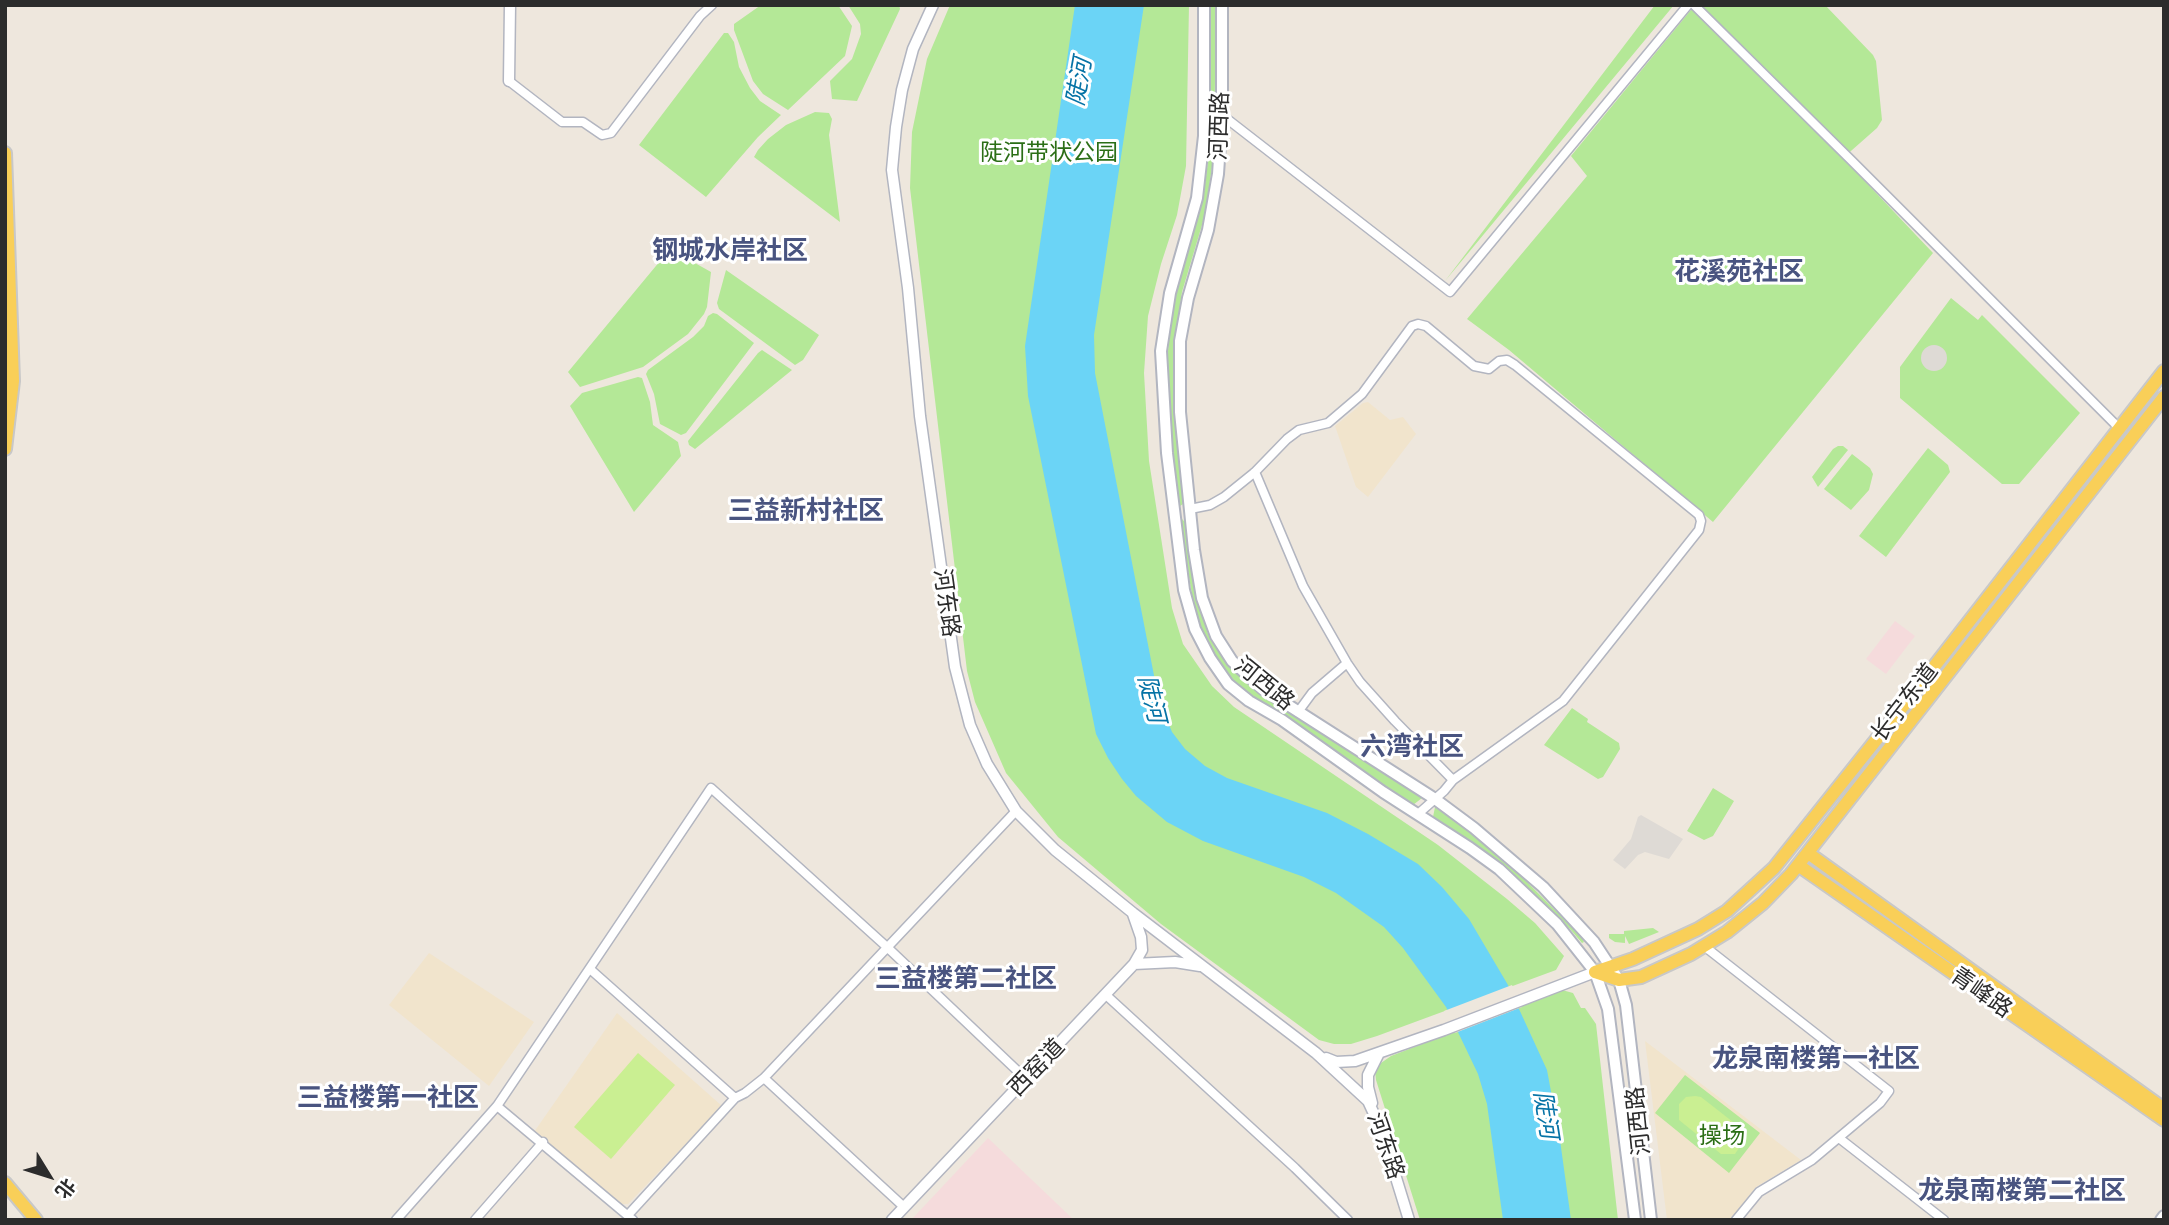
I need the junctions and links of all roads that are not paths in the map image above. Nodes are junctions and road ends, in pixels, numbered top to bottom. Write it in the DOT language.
graph roads {
  1 [pos="510,5"];
  2 [pos="712,5"];
  3 [pos="933,5"];
  4 [pos="1204,5"];
  5 [pos="1222,5"];
  6 [pos="1688,5"];
  7 [pos="1694,5"];
  8 [pos="509,81"];
  9 [pos="1222,115"];
  10 [pos="5,153"];
  11 [pos="2164,371"];
  12 [pos="2164,397"];
  13 [pos="2119,428"];
  14 [pos="5,449"];
  15 [pos="1255,472"];
  16 [pos="1190,509"];
  17 [pos="1174,514"];
  18 [pos="1347,663"];
  19 [pos="1298,712"];
  20 [pos="1453,780"];
  21 [pos="1435,799"];
  22 [pos="1016,811"];
  23 [pos="1418,814"];
  24 [pos="1808,853"];
  25 [pos="1798,866"];
  26 [pos="1133,913"];
  27 [pos="1704,946"];
  28 [pos="888,948"];
  29 [pos="1134,964"];
  30 [pos="1611,965"];
  31 [pos="1201,966"];
  32 [pos="590,969"];
  33 [pos="1595,972"];
  34 [pos="1619,980"];
  35 [pos="1106,996"];
  36 [pos="1316,1053"];
  37 [pos="1379,1053"];
  38 [pos="764,1078"];
  39 [pos="1026,1079"];
  40 [pos="735,1098"];
  41 [pos="497,1106"];
  42 [pos="1373,1107"];
  43 [pos="2164,1110"];
  44 [pos="2164,1120"];
  45 [pos="1839,1138"];
  46 [pos="543,1142"];
  47 [pos="5,1183"];
  48 [pos="904,1207"];
  49 [pos="630,1217"];
  50 [pos="36,1220"];
  51 [pos="396,1220"];
  52 [pos="474,1220"];
  53 [pos="892,1220"];
  54 [pos="1348,1220"];
  55 [pos="1409,1220"];
  56 [pos="1635,1220"];
  57 [pos="1651,1220"];
  58 [pos="1736,1220"];
  59 [pos="1944,1220"];
  1 -- 8 [label="street"];
  2 -- 8 [label="street"];
  3 -- 22 [label="street, 河东路"];
  4 -- 17 [label="main road, 河西路"];
  5 -- 9 [label="main road, 河西路"];
  6 -- 9 [label="street"];
  7 -- 13 [label="street"];
  9 -- 16 [label="main road, 河西路"];
  10 -- 14 [label="main road"];
  11 -- 13 [label="main road, 长宁东道"];
  12 -- 24 [label="main road, 长宁东道"];
  13 -- 30 [label="main road, 长宁东道"];
  15 -- 16 [label="street"];
  15 -- 18 [label="street"];
  15 -- 20 [label="street"];
  16 -- 17 [label="main road"];
  16 -- 19 [label="main road, 河西路"];
  17 -- 23 [label="main road, 河西路"];
  18 -- 19 [label="street"];
  18 -- 20 [label="street"];
  19 -- 21 [label="main road, 河西路"];
  20 -- 21 [label="street"];
  21 -- 23 [label="street"];
  21 -- 30 [label="main road, 河西路"];
  22 -- 26 [label="street, 河东路"];
  22 -- 28 [label="street"];
  23 -- 33 [label="main road, 河西路"];
  24 -- 25 [label="main road, 长宁东道"];
  24 -- 43 [label="main road, 青峰路"];
  25 -- 27 [label="main road, 长宁东道"];
  25 -- 44 [label="main road, 青峰路"];
  26 -- 29 [label="street"];
  26 -- 31 [label="street, 河东路"];
  27 -- 34 [label="main road, 长宁东道"];
  27 -- 45 [label="street"];
  28 -- 32 [label="street"];
  28 -- 38 [label="street"];
  28 -- 39 [label="street"];
  29 -- 31 [label="street"];
  29 -- 35 [label="street, 西窑道"];
  30 -- 33 [label="main road, 长宁东道"];
  30 -- 34 [label="main road, 河西路"];
  31 -- 36 [label="street, 河东路"];
  32 -- 40 [label="street"];
  32 -- 41 [label="street"];
  33 -- 34 [label="main road"];
  33 -- 37 [label="street, 长宁东道"];
  33 -- 56 [label="main road, 河西路"];
  34 -- 57 [label="main road, 河西路"];
  35 -- 39 [label="street, 西窑道"];
  35 -- 54 [label="street"];
  36 -- 37 [label="street, 河东路"];
  36 -- 42 [label="street, 河东路"];
  37 -- 42 [label="street"];
  38 -- 40 [label="street"];
  38 -- 48 [label="street"];
  39 -- 48 [label="street, 西窑道"];
  40 -- 49 [label="street"];
  41 -- 46 [label="street"];
  41 -- 51 [label="street"];
  42 -- 55 [label="street, 河东路"];
  45 -- 58 [label="street"];
  45 -- 59 [label="street"];
  46 -- 49 [label="street"];
  46 -- 52 [label="street"];
  47 -- 50 [label="main road"];
  48 -- 53 [label="street, 西窑道"];
}
